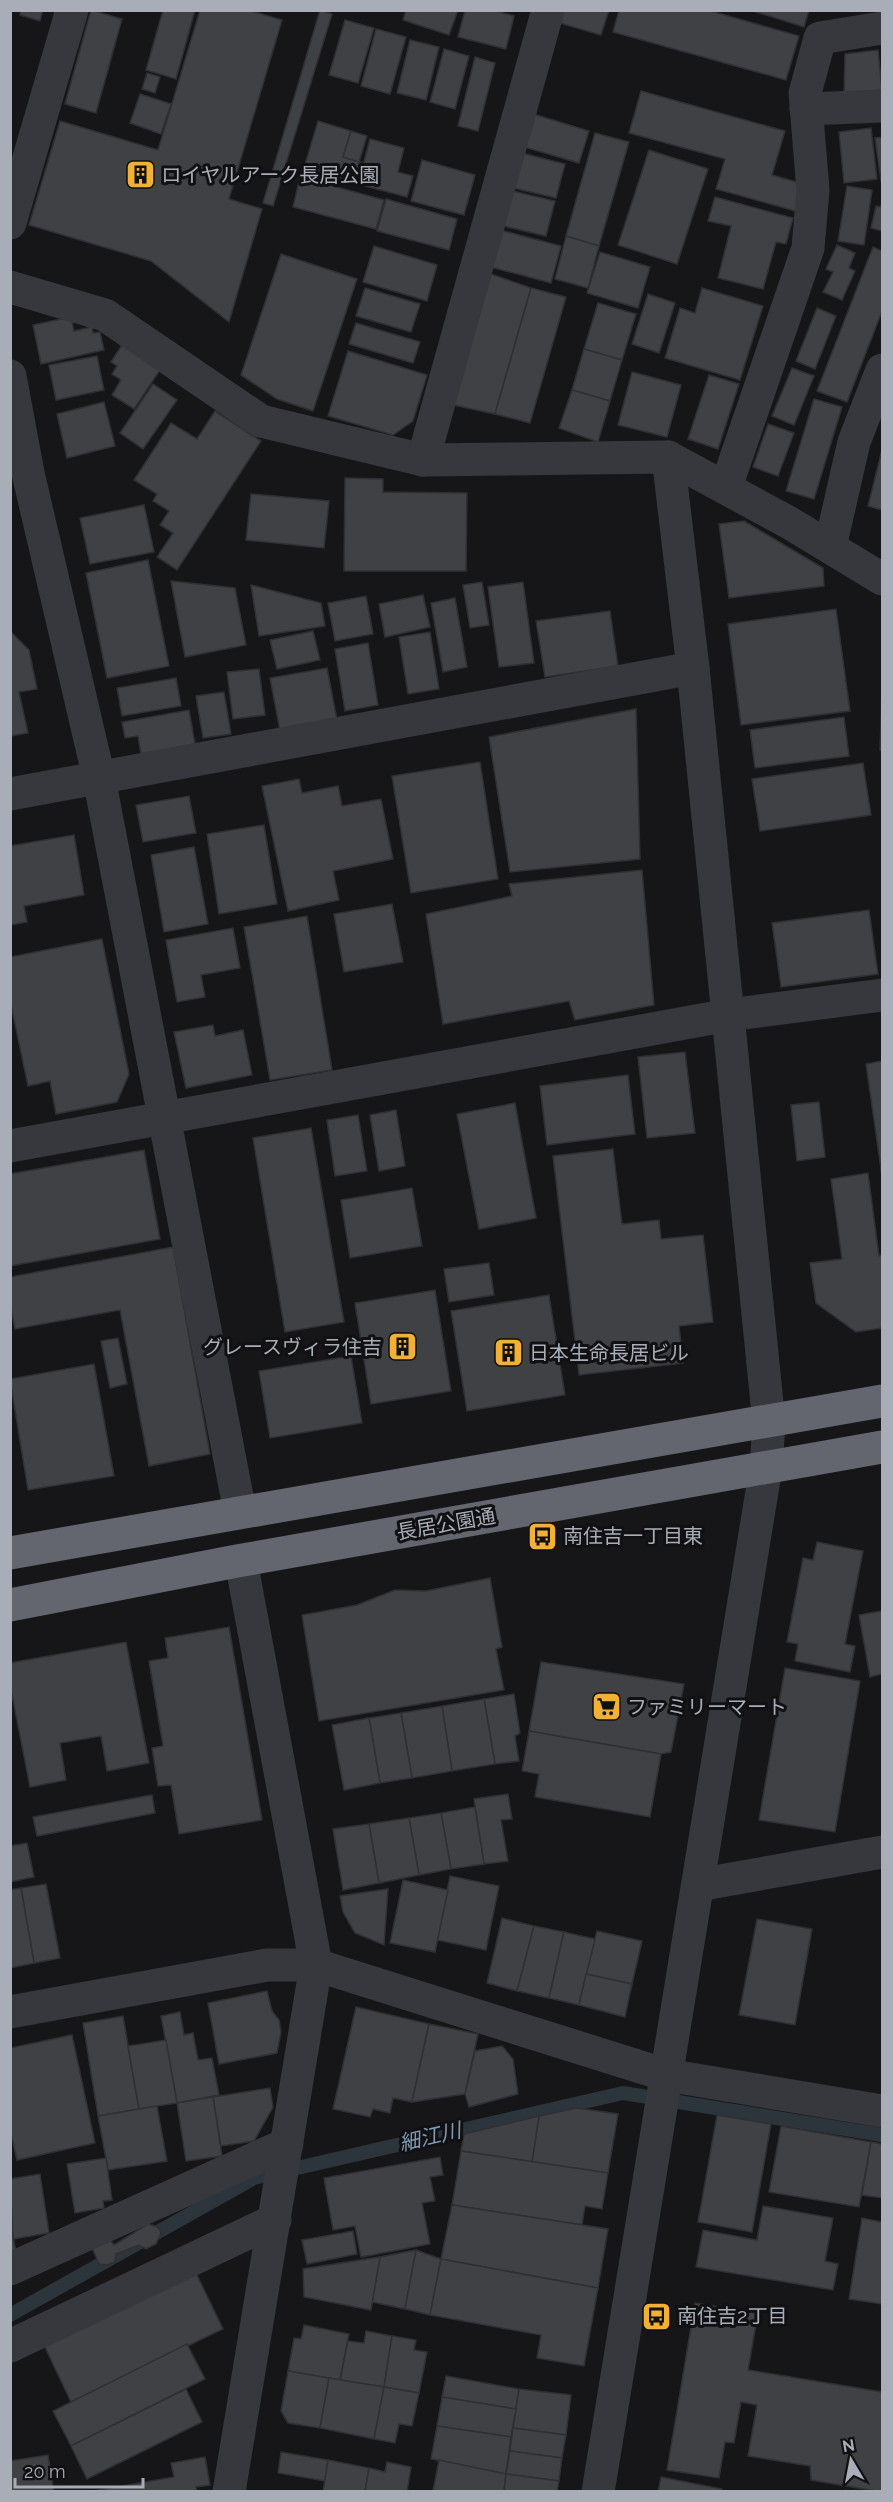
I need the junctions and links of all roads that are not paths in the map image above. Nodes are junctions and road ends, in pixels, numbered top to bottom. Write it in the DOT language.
graph roads {
  1 [pos="72,10"];
  2 [pos="548,10"];
  3 [pos="882,28"];
  4 [pos="882,106"];
  5 [pos="806,109"];
  6 [pos="10,224"];
  7 [pos="10,287"];
  8 [pos="882,370"];
  9 [pos="10,375"];
  10 [pos="668,457"];
  11 [pos="423,460"];
  12 [pos="19,475"];
  13 [pos="726,487"];
  14 [pos="830,547"];
  15 [pos="882,579"];
  16 [pos="693,668"];
  17 [pos="99,778"];
  18 [pos="10,794"];
  19 [pos="882,995"];
  20 [pos="729,1015"];
  21 [pos="164,1118"];
  22 [pos="10,1146"];
  23 [pos="882,1401"];
  24 [pos="769,1423"];
  25 [pos="882,1447"];
  26 [pos="766,1467"];
  27 [pos="240,1512"];
  28 [pos="10,1553"];
  29 [pos="241,1561"];
  30 [pos="10,1605"];
  31 [pos="882,1852"];
  32 [pos="698,1885"];
  33 [pos="316,1965"];
  34 [pos="10,2012"];
  35 [pos="666,2075"];
  36 [pos="882,2111"];
  37 [pos="287,2144"];
  38 [pos="274,2220"];
  39 [pos="10,2269"];
  40 [pos="10,2346"];
  41 [pos="229,2492"];
  42 [pos="598,2492"];
  1 -- 6 [label="street"];
  2 -- 11 [label="street"];
  3 -- 5 [label="street"];
  4 -- 5 [label="street"];
  5 -- 13 [label="street"];
  7 -- 11 [label="street"];
  8 -- 14 [label="street"];
  9 -- 12 [label="street"];
  10 -- 11 [label="street"];
  10 -- 13 [label="street"];
  10 -- 16 [label="street"];
  12 -- 17 [label="street"];
  13 -- 14 [label="street"];
  14 -- 15 [label="street"];
  16 -- 17 [label="street"];
  16 -- 20 [label="street"];
  17 -- 18 [label="street"];
  17 -- 21 [label="street"];
  19 -- 20 [label="street"];
  20 -- 21 [label="street"];
  20 -- 24 [label="street"];
  21 -- 22 [label="street"];
  21 -- 27 [label="street"];
  23 -- 24 [label="highway"];
  24 -- 26 [label="street"];
  24 -- 27 [label="highway"];
  25 -- 26 [label="highway, 長居公園通"];
  26 -- 29 [label="highway, 長居公園通"];
  26 -- 32 [label="street"];
  27 -- 28 [label="highway"];
  29 -- 30 [label="highway, 長居公園通"];
  29 -- 33 [label="street"];
  31 -- 32 [label="street"];
  32 -- 35 [label="street"];
  33 -- 34 [label="street"];
  33 -- 35 [label="street"];
  33 -- 37 [label="street"];
  35 -- 36 [label="street"];
  35 -- 42 [label="street"];
  37 -- 38 [label="street"];
  37 -- 39 [label="street"];
  38 -- 40 [label="street"];
  38 -- 41 [label="street"];
}
